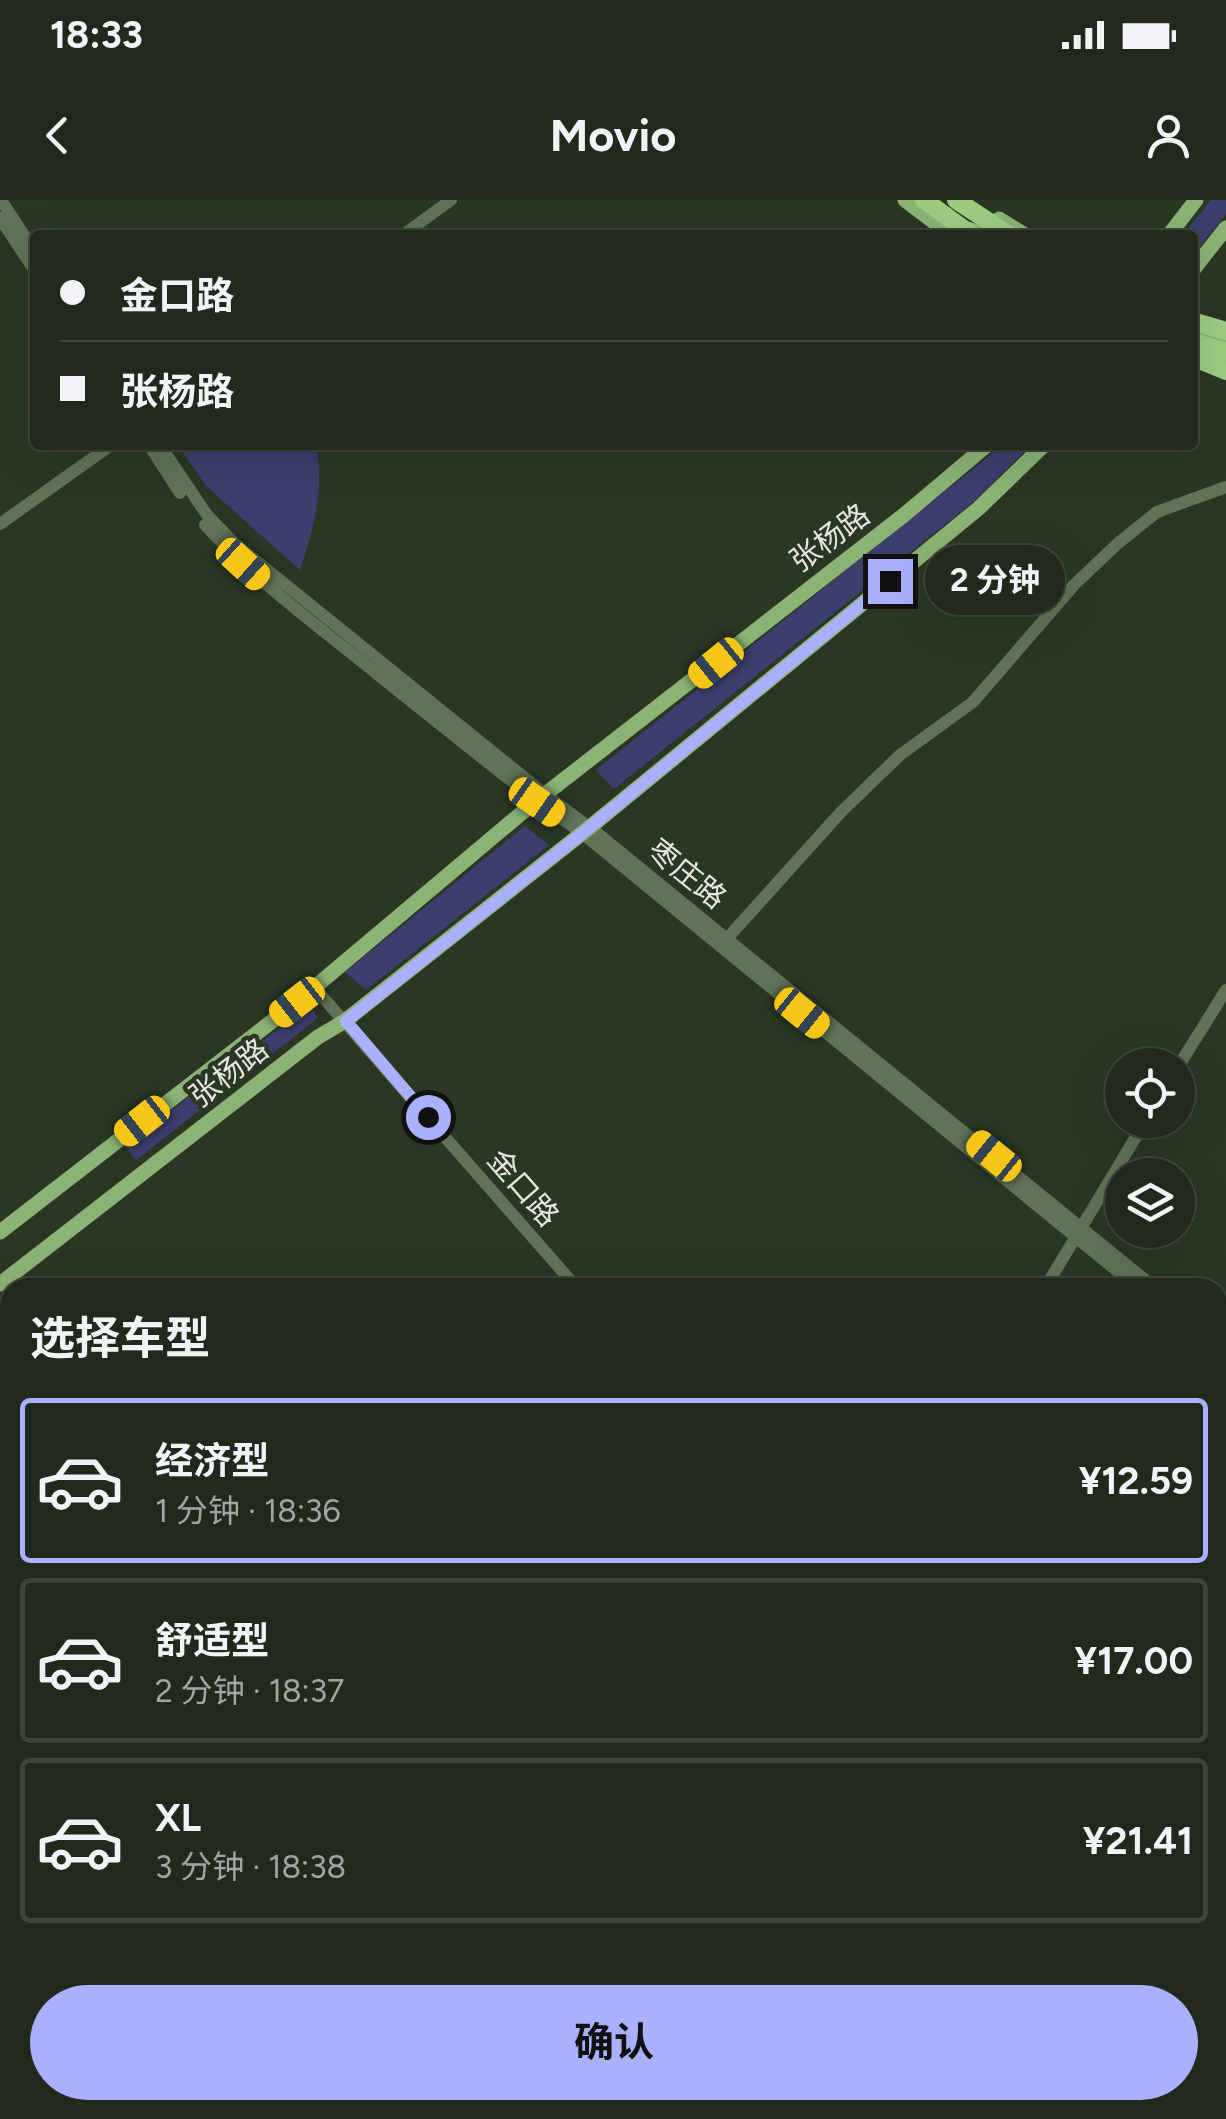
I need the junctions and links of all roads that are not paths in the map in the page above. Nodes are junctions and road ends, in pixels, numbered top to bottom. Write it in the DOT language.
graph roads {
  1 [pos="1,200"];
  2 [pos="451,200"];
  3 [pos="905,200"];
  4 [pos="956,200"];
  5 [pos="970,200"];
  6 [pos="1196,200"];
  7 [pos="926,209"];
  8 [pos="0,218"];
  9 [pos="1226,228"];
  10 [pos="410,230"];
  11 [pos="948,230"];
  12 [pos="963,230"];
  13 [pos="975,230"];
  14 [pos="1001,230"];
  15 [pos="1017,230"];
  16 [pos="1173,230"];
  17 [pos="30,244"];
  18 [pos="30,263"];
  19 [pos="1198,263"];
  20 [pos="1198,314"];
  21 [pos="1226,322"];
  22 [pos="1198,323"];
  23 [pos="1226,331"];
  24 [pos="1198,334"];
  25 [pos="1226,342"];
  26 [pos="1198,344"];
  27 [pos="1226,356"];
  28 [pos="1198,357"];
  29 [pos="1198,359"];
  30 [pos="1198,361"];
  31 [pos="1226,371"];
  32 [pos="1226,380"];
  33 [pos="105,450"];
  34 [pos="152,450"];
  35 [pos="163,450"];
  36 [pos="980,450"];
  37 [pos="1039,450"];
  38 [pos="1226,487"];
  39 [pos="0,524"];
  40 [pos="542,798"];
  41 [pos="586,830"];
  42 [pos="732,934"];
  43 [pos="313,986"];
  44 [pos="1226,990"];
  45 [pos="346,1021"];
  46 [pos="1190,1048"];
  47 [pos="1135,1138"];
  48 [pos="0,1232"];
  49 [pos="1078,1232"];
  50 [pos="8,1278"];
  51 [pos="567,1278"];
  52 [pos="1050,1278"];
  53 [pos="1127,1278"];
  54 [pos="1141,1278"];
  1 -- 17 [label="street"];
  2 -- 10 [label="street"];
  3 -- 7 [label="main road"];
  4 -- 14 [label="highway"];
  5 -- 15 [label="main road"];
  6 -- 16 [label="main road"];
  7 -- 11 [label="main road"];
  7 -- 12 [label="highway, bridge"];
  7 -- 13 [label="main road"];
  8 -- 18 [label="street"];
  9 -- 19 [label="main road"];
  20 -- 21 [label="main road"];
  22 -- 23 [label="highway"];
  24 -- 25 [label="main road"];
  26 -- 27 [label="highway"];
  27 -- 28 [label="main road"];
  29 -- 31 [label="highway"];
  30 -- 32 [label="main road"];
  33 -- 39 [label="street"];
  34 -- 40 [label="street, 枣庄路"];
  35 -- 40 [label="street, 枣庄路"];
  36 -- 40 [label="main road, 张杨路"];
  37 -- 41 [label="main road, 张杨路"];
  38 -- 42 [label="street"];
  40 -- 41 [label="street, 枣庄路"];
  40 -- 43 [label="main road, 张杨路"];
  41 -- 45 [label="main road, 张杨路"];
  41 -- 49 [label="street, 枣庄路"];
  43 -- 45 [label="street, 金口路"];
  43 -- 48 [label="main road, 张杨路"];
  44 -- 46 [label="street"];
  45 -- 50 [label="main road, 张杨路"];
  45 -- 51 [label="street, 金口路"];
  47 -- 49 [label="street"];
  49 -- 52 [label="street"];
  49 -- 53 [label="street, 枣庄路"];
  49 -- 54 [label="street, 枣庄路"];
}
